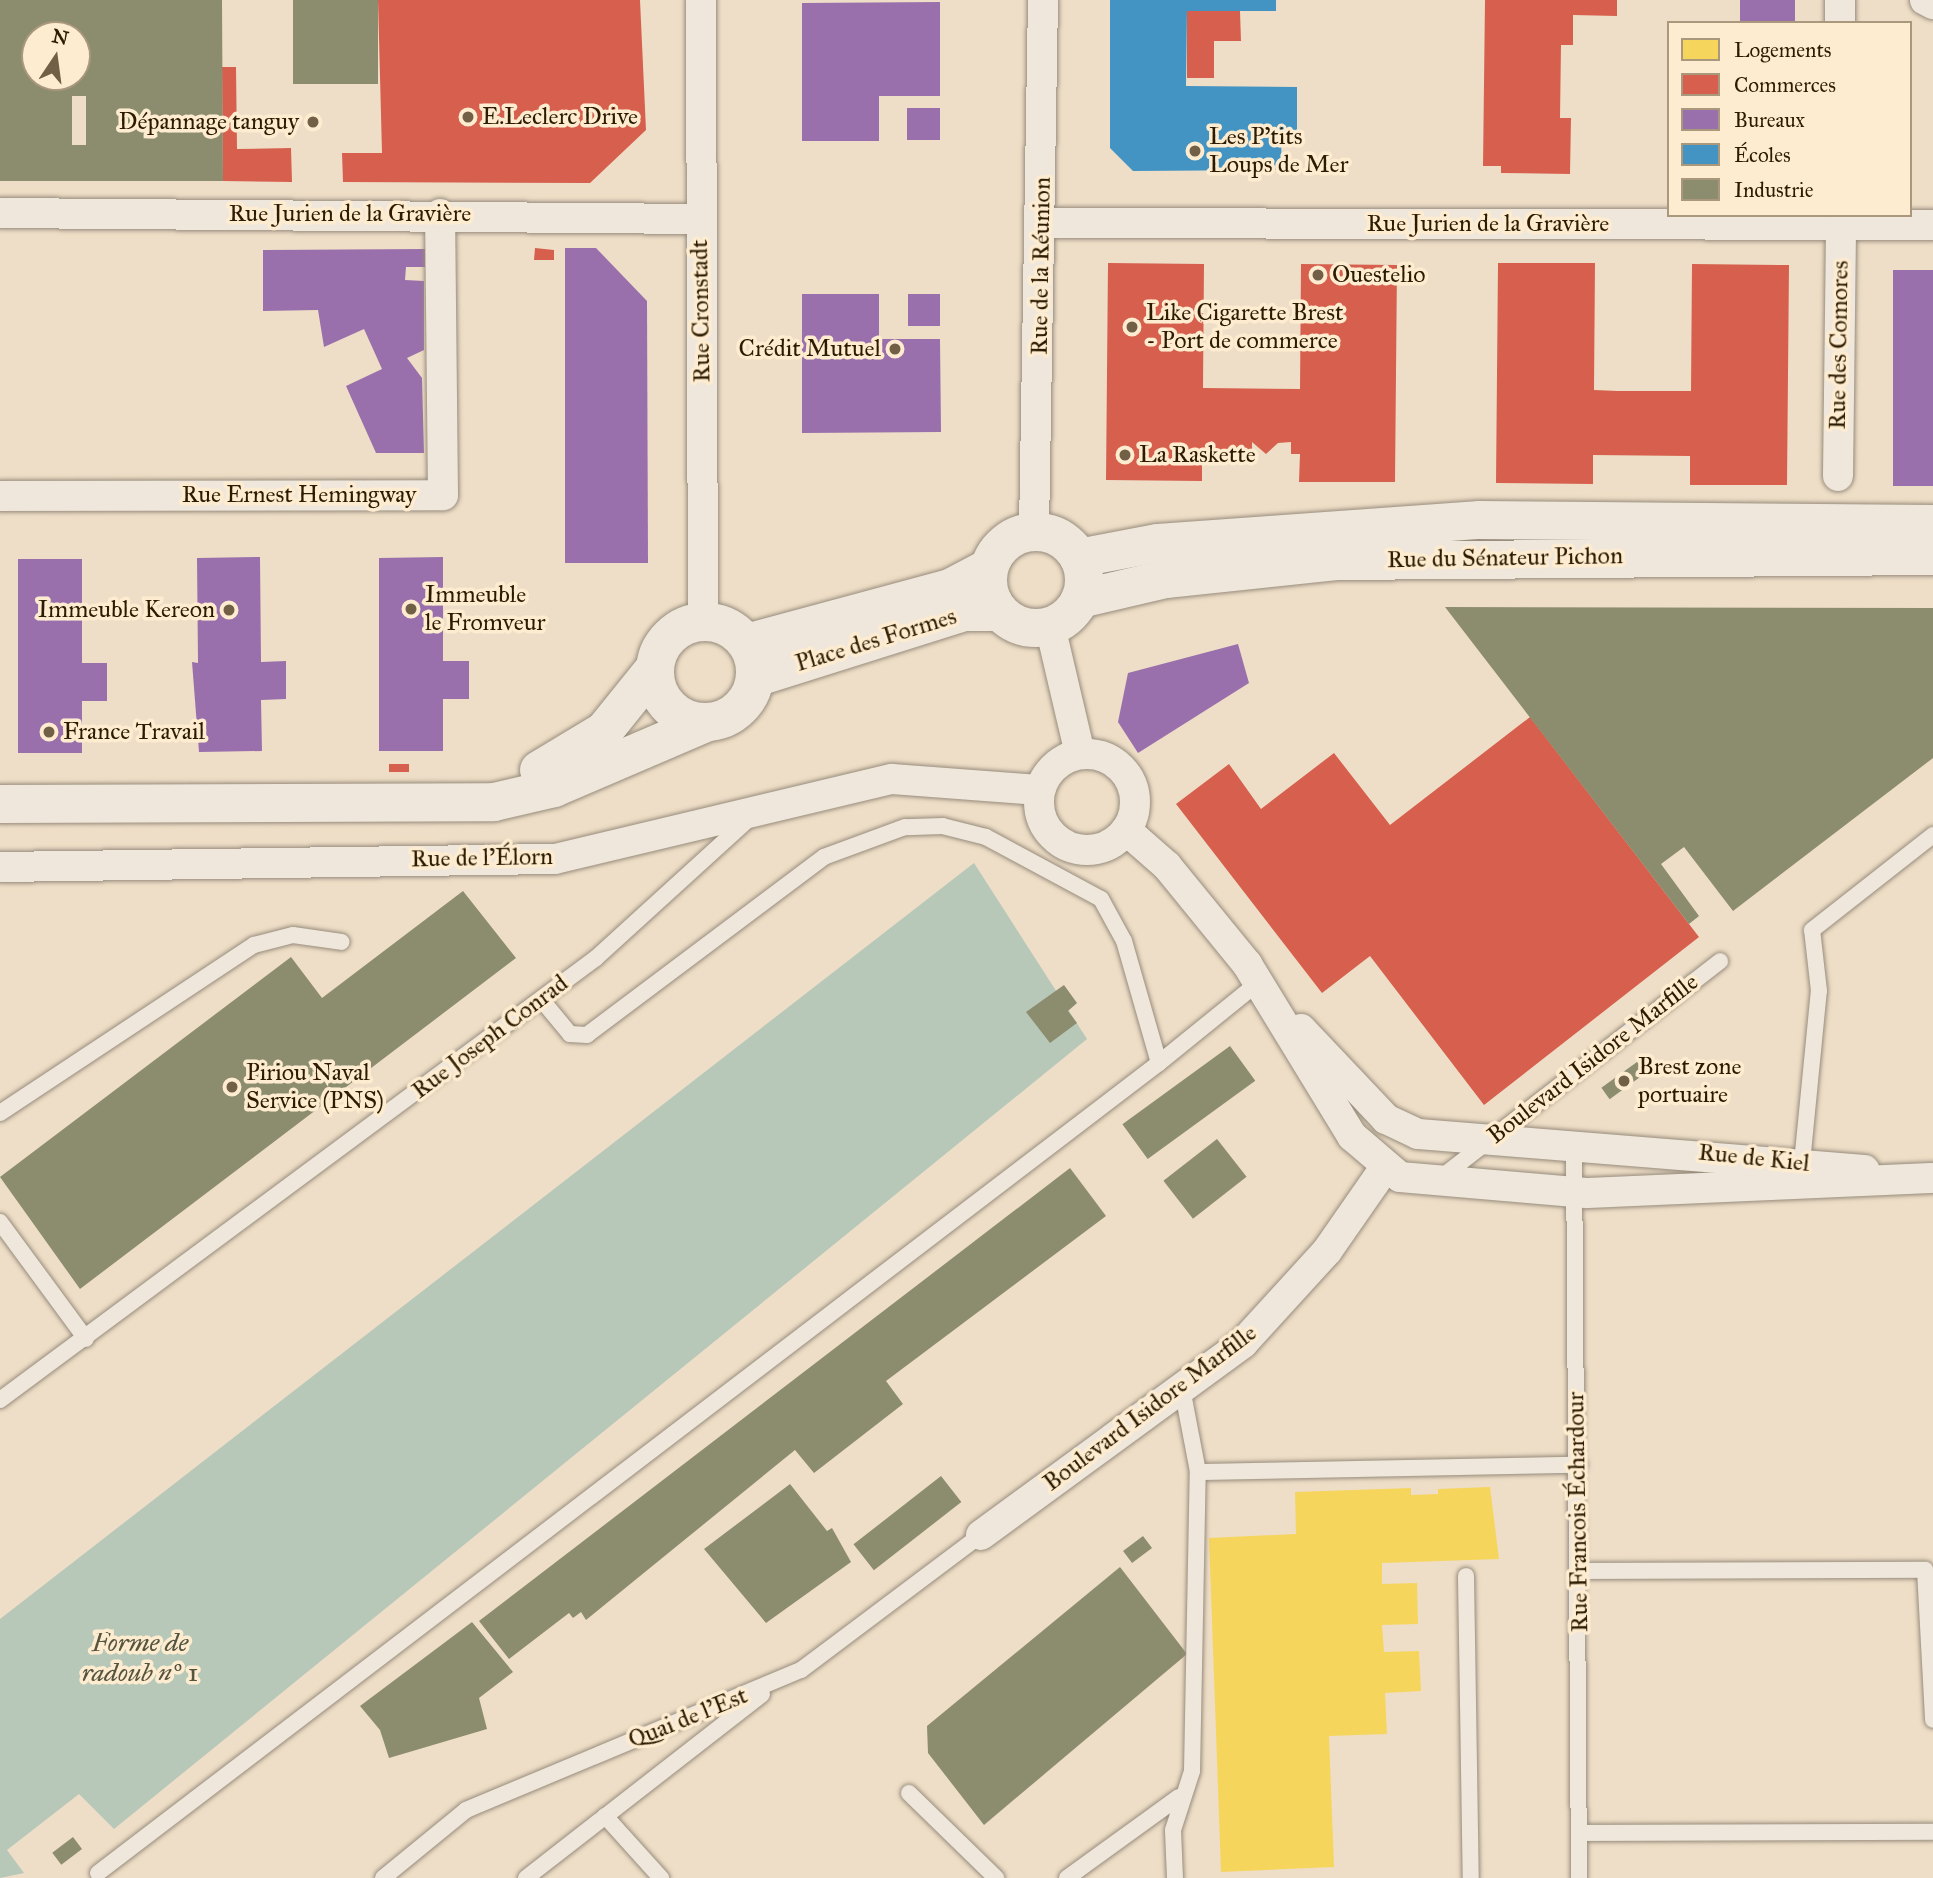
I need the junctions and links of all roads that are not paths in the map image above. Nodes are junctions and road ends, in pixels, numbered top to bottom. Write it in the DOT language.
graph roads {
  1 [pos="701,0"];
  2 [pos="1043,0"];
  3 [pos="1840,0"];
  4 [pos="1925,0"];
  5 [pos="1933,4"];
  6 [pos="1840,21"];
  7 [pos="0,213"];
  8 [pos="440,215"];
  9 [pos="700,219"];
  10 [pos="1841,220"];
  11 [pos="1043,223"];
  12 [pos="1933,225"];
  13 [pos="1838,476"];
  14 [pos="0,496"];
  15 [pos="1933,524"];
  16 [pos="1034,531"];
  17 [pos="1933,556"];
  18 [pos="1079,558"];
  19 [pos="988,568"];
  20 [pos="1080,599"];
  21 [pos="999,612"];
  22 [pos="703,622"];
  23 [pos="1049,626"];
  24 [pos="750,661"];
  25 [pos="654,669"];
  26 [pos="706,723"];
  27 [pos="1080,754"];
  28 [pos="0,786"];
  29 [pos="1040,790"];
  30 [pos="0,804"];
  31 [pos="762,807"];
  32 [pos="1126,831"];
  33 [pos="1933,835"];
  34 [pos="0,867"];
  35 [pos="341,942"];
  36 [pos="1720,961"];
  37 [pos="1259,982"];
  38 [pos="541,999"];
  39 [pos="1282,1013"];
  40 [pos="1159,1063"];
  41 [pos="0,1113"];
  42 [pos="1486,1142"];
  43 [pos="1574,1146"];
  44 [pos="1802,1163"];
  45 [pos="1384,1170"];
  46 [pos="1933,1177"];
  47 [pos="1434,1184"];
  48 [pos="1579,1192"];
  49 [pos="0,1222"];
  50 [pos="86,1339"];
  51 [pos="1182,1388"];
  52 [pos="0,1400"];
  53 [pos="1579,1465"];
  54 [pos="1198,1472"];
  55 [pos="981,1535"];
  56 [pos="1579,1571"];
  57 [pos="1466,1576"];
  58 [pos="777,1681"];
  59 [pos="1933,1720"];
  60 [pos="909,1793"];
  61 [pos="1179,1797"];
  62 [pos="605,1816"];
  63 [pos="1933,1832"];
  64 [pos="1579,1833"];
  65 [pos="98,1873"];
  66 [pos="383,1878"];
  67 [pos="526,1878"];
  68 [pos="661,1878"];
  69 [pos="996,1878"];
  70 [pos="1067,1878"];
  71 [pos="1175,1878"];
  72 [pos="1471,1878"];
  73 [pos="1579,1878"];
  1 -- 9 [label="street, Rue Cronstadt"];
  2 -- 11 [label="street, Rue de la Réunion"];
  3 -- 6 [label="street"];
  4 -- 5 [label="street"];
  7 -- 8 [label="street, Rue Jurien de la Gravière"];
  8 -- 9 [label="street, Rue Jurien de la Gravière"];
  8 -- 14 [label="street, Rue Ernest Hemingway"];
  9 -- 22 [label="street, Rue Cronstadt"];
  10 -- 11 [label="street, Rue Jurien de la Gravière"];
  10 -- 12 [label="street, Rue Jurien de la Gravière"];
  10 -- 13 [label="street, Rue des Comores"];
  11 -- 16 [label="street, Rue de la Réunion"];
  15 -- 18 [label="main road, Rue du Sénateur Pichon"];
  16 -- 18 [label="main road"];
  16 -- 19 [label="main road"];
  17 -- 20 [label="main road, Rue du Sénateur Pichon"];
  18 -- 20 [label="main road"];
  19 -- 21 [label="main road"];
  19 -- 24 [label="main road, Place des Formes"];
  20 -- 23 [label="main road"];
  21 -- 23 [label="main road"];
  21 -- 24 [label="main road, Place des Formes"];
  22 -- 24 [label="main road"];
  22 -- 25 [label="main road"];
  23 -- 27 [label="street"];
  24 -- 26 [label="main road"];
  25 -- 26 [label="main road"];
  25 -- 28 [label="main road"];
  26 -- 30 [label="main road"];
  27 -- 29 [label="street"];
  27 -- 32 [label="street"];
  29 -- 31 [label="street, Rue de l'Élorn"];
  29 -- 32 [label="street"];
  31 -- 34 [label="street, Rue de l'Élorn"];
  31 -- 38 [label="lane, Rue Joseph Conrad"];
  32 -- 37 [label="street"];
  33 -- 44 [label="lane"];
  35 -- 41 [label="lane"];
  36 -- 42 [label="lane, Boulevard Isidore Marfille"];
  37 -- 39 [label="street"];
  37 -- 40 [label="lane"];
  38 -- 40 [label="lane"];
  38 -- 50 [label="lane, Rue Joseph Conrad"];
  39 -- 42 [label="street, Rue de Kiel"];
  39 -- 45 [label="street"];
  40 -- 65 [label="lane"];
  42 -- 43 [label="street, Rue de Kiel"];
  42 -- 47 [label="lane, Boulevard Isidore Marfille"];
  43 -- 44 [label="street, Rue de Kiel"];
  43 -- 48 [label="lane, Rue Francois Échardour"];
  44 -- 46 [label="street, Rue de Kiel"];
  45 -- 47 [label="street, Rue de Kiel"];
  45 -- 51 [label="street, Boulevard Isidore Marfille"];
  46 -- 48 [label="street, Rue de Kiel"];
  47 -- 48 [label="street, Rue de Kiel"];
  48 -- 53 [label="lane, Rue Francois Échardour"];
  49 -- 50 [label="lane"];
  50 -- 52 [label="lane, Rue Joseph Conrad"];
  51 -- 54 [label="lane"];
  51 -- 55 [label="street, Boulevard Isidore Marfille"];
  53 -- 54 [label="lane"];
  53 -- 56 [label="lane, Rue Francois Échardour"];
  54 -- 61 [label="lane"];
  55 -- 58 [label="lane, Quai de l'Est"];
  56 -- 59 [label="lane"];
  56 -- 64 [label="lane, Rue Francois Échardour"];
  57 -- 72 [label="lane"];
  58 -- 62 [label="lane"];
  58 -- 66 [label="lane, Quai de l'Est"];
  60 -- 69 [label="lane"];
  61 -- 70 [label="lane"];
  61 -- 71 [label="lane"];
  62 -- 67 [label="lane"];
  62 -- 68 [label="lane"];
  63 -- 64 [label="lane"];
  64 -- 73 [label="lane, Rue Francois Échardour"];
}
